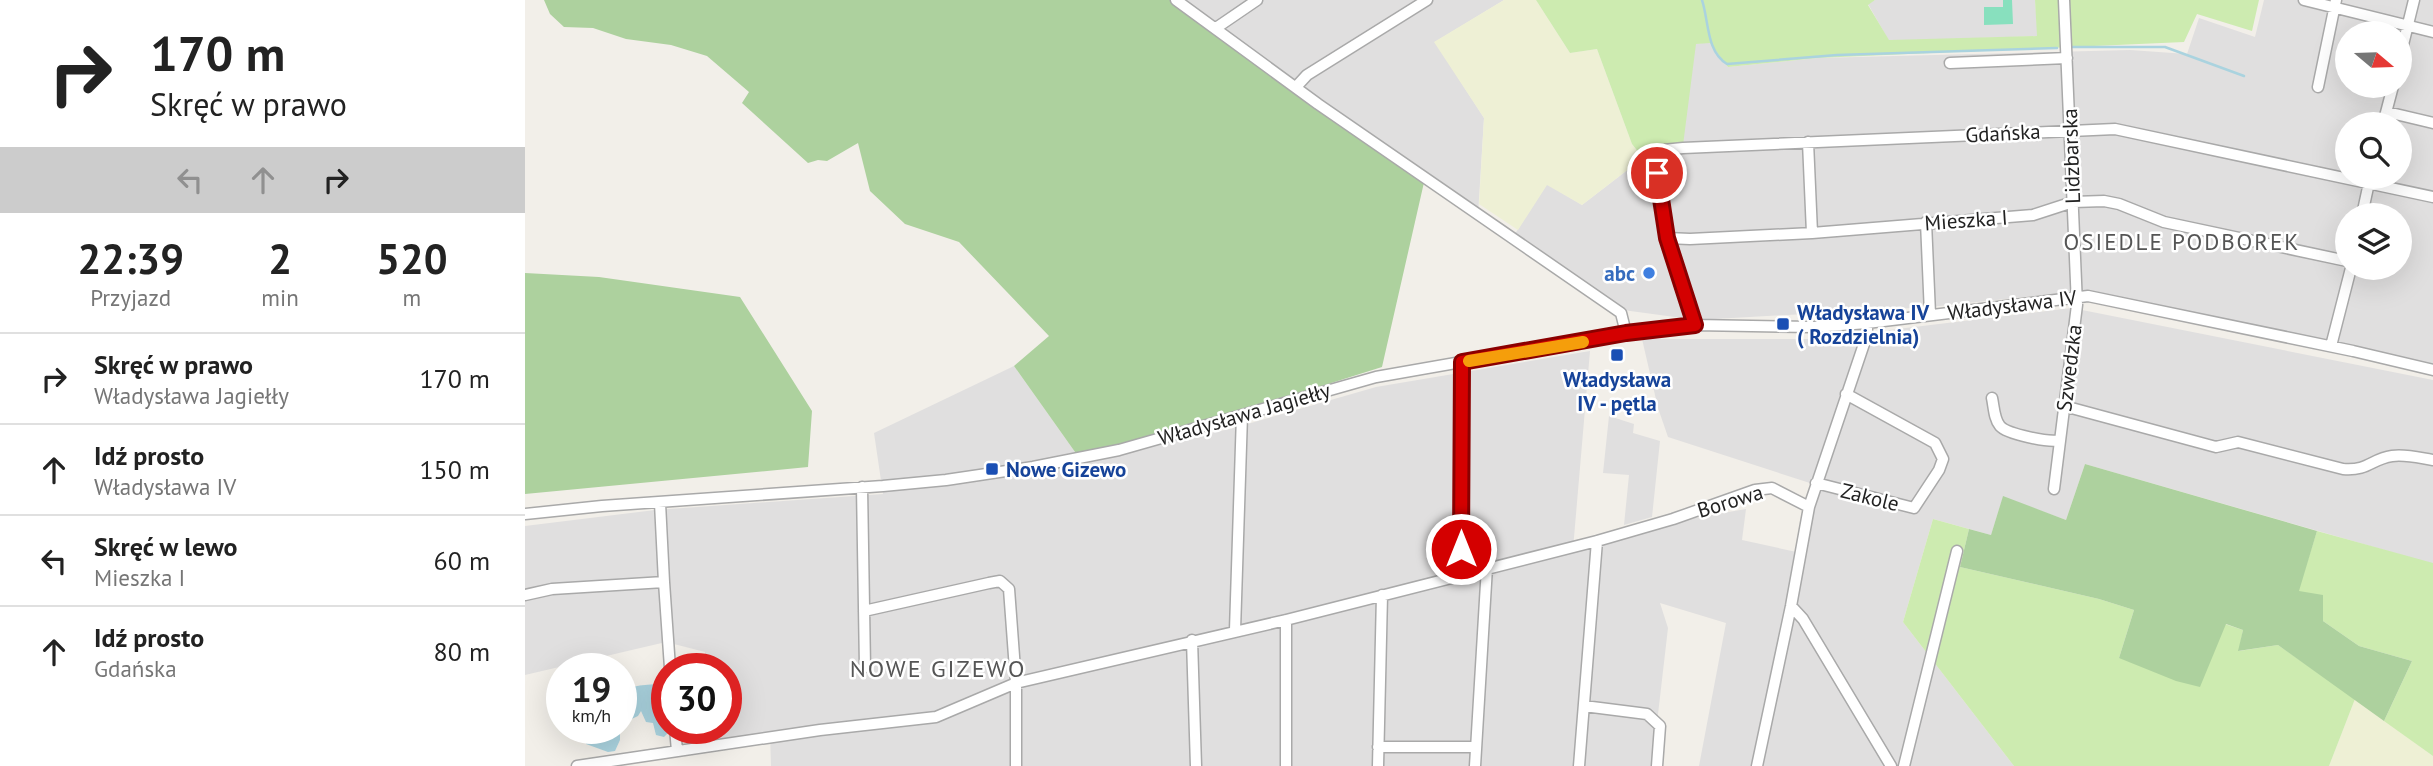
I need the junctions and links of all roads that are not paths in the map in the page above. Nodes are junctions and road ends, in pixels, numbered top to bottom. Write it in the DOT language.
graph roads {
  1 [pos="1176,0"];
  2 [pos="1258,0"];
  3 [pos="1427,0"];
  4 [pos="2064,0"];
  5 [pos="2304,0"];
  6 [pos="2414,0"];
  7 [pos="2335,4"];
  8 [pos="2391,21"];
  9 [pos="2409,21"];
  10 [pos="2412,27"];
  11 [pos="1216,28"];
  12 [pos="2433,32"];
  13 [pos="2067,58"];
  14 [pos="1950,63"];
  15 [pos="1296,87"];
  16 [pos="2318,87"];
  17 [pos="2390,98"];
  18 [pos="2387,112"];
  19 [pos="2412,118"];
  20 [pos="2433,123"];
  21 [pos="2071,130"];
  22 [pos="1808,142"];
  23 [pos="2335,172"];
  24 [pos="2405,189"];
  25 [pos="2433,197"];
  26 [pos="2073,202"];
  27 [pos="1927,222"];
  28 [pos="1812,233"];
  29 [pos="1667,238"];
  30 [pos="2335,258"];
  31 [pos="2348,280"];
  32 [pos="2076,297"];
  33 [pos="1930,314"];
  34 [pos="1867,323"];
  35 [pos="1695,325"];
  36 [pos="1626,333"];
  37 [pos="2331,346"];
  38 [pos="1462,362"];
  39 [pos="2433,370"];
  40 [pos="1846,394"];
  41 [pos="1992,398"];
  42 [pos="2064,406"];
  43 [pos="1242,415"];
  44 [pos="2060,440"];
  45 [pos="2433,460"];
  46 [pos="1817,483"];
  47 [pos="862,487"];
  48 [pos="2054,489"];
  49 [pos="660,503"];
  50 [pos="1809,507"];
  51 [pos="525,514"];
  52 [pos="1597,541"];
  53 [pos="1957,551"];
  54 [pos="1487,567"];
  55 [pos="1461,575"];
  56 [pos="664,582"];
  57 [pos="525,595"];
  58 [pos="1382,595"];
  59 [pos="1791,606"];
  60 [pos="864,611"];
  61 [pos="1286,620"];
  62 [pos="1235,630"];
  63 [pos="1192,640"];
  64 [pos="669,653"];
  65 [pos="865,667"];
  66 [pos="1016,682"];
  67 [pos="1584,706"];
  68 [pos="676,744"];
  69 [pos="1378,747"];
  70 [pos="1476,747"];
  71 [pos="677,751"];
  72 [pos="577,766"];
  73 [pos="1017,766"];
  74 [pos="1196,766"];
  75 [pos="1286,766"];
  76 [pos="1378,766"];
  77 [pos="1475,766"];
  78 [pos="1579,766"];
  79 [pos="1657,766"];
  80 [pos="1757,766"];
  81 [pos="1891,766"];
  82 [pos="1904,766"];
  1 -- 11 [label="street"];
  2 -- 11 [label="street"];
  3 -- 15 [label="street"];
  4 -- 13 [label="street, Lidzbarska"];
  5 -- 7 [label="street"];
  6 -- 9 [label="street"];
  7 -- 8 [label="street"];
  7 -- 16 [label="street"];
  10 -- 12 [label="street"];
  11 -- 15 [label="street"];
  13 -- 14 [label="street"];
  13 -- 21 [label="street, Lidzbarska"];
  15 -- 36 [label="street"];
  17 -- 18 [label="street"];
  19 -- 20 [label="street"];
  21 -- 22 [label="street, Gdańska"];
  21 -- 23 [label="street, Gdańska"];
  21 -- 26 [label="street, Lidzbarska"];
  22 -- 28 [label="street"];
  22 -- 29 [label="street, Gdańska"];
  24 -- 25 [label="street, Gdańska"];
  26 -- 27 [label="street, Mieszka I"];
  26 -- 30 [label="street, Mieszka I"];
  26 -- 32 [label="street, Lidzbarska"];
  27 -- 28 [label="street, Mieszka I"];
  27 -- 33 [label="street"];
  28 -- 29 [label="street, Mieszka I"];
  29 -- 35 [label="street"];
  31 -- 37 [label="street"];
  32 -- 33 [label="street, Władysława IV"];
  32 -- 37 [label="street, Władysława IV"];
  32 -- 42 [label="street, Szwedzka"];
  33 -- 34 [label="street, Władysława IV"];
  34 -- 35 [label="street, Władysława IV"];
  34 -- 40 [label="street"];
  35 -- 36 [label="street, Władysława IV"];
  36 -- 38 [label="street, Władysława Jagiełły"];
  37 -- 39 [label="street, Władysława IV"];
  38 -- 43 [label="street, Władysława Jagiełły"];
  38 -- 55 [label="street"];
  40 -- 46 [label="street"];
  40 -- 46 [label="street, Zakole"];
  41 -- 44 [label="street, Szwedzka"];
  42 -- 44 [label="street, Szwedzka"];
  42 -- 45 [label="street"];
  43 -- 47 [label="street, Władysława Jagiełły"];
  43 -- 62 [label="street"];
  44 -- 48 [label="street, Szwedzka"];
  46 -- 50 [label="street"];
  47 -- 49 [label="street, Władysława Jagiełły"];
  47 -- 60 [label="street"];
  49 -- 51 [label="street, Władysława Jagiełły"];
  49 -- 56 [label="street"];
  50 -- 52 [label="street, Borowa"];
  50 -- 59 [label="street"];
  52 -- 54 [label="street, Borowa"];
  52 -- 67 [label="street"];
  53 -- 82 [label="street"];
  54 -- 55 [label="street, Borowa"];
  54 -- 70 [label="street"];
  55 -- 58 [label="street, Borowa"];
  56 -- 57 [label="street"];
  56 -- 64 [label="street"];
  58 -- 61 [label="street, Borowa"];
  58 -- 69 [label="street"];
  59 -- 80 [label="street"];
  59 -- 81 [label="street"];
  60 -- 65 [label="street"];
  60 -- 66 [label="street"];
  61 -- 62 [label="street, Borowa"];
  61 -- 75 [label="street"];
  62 -- 63 [label="street, Borowa"];
  63 -- 66 [label="street, Borowa"];
  63 -- 74 [label="street"];
  66 -- 71 [label="street, Borowa"];
  66 -- 73 [label="street"];
  67 -- 78 [label="street"];
  67 -- 79 [label="street"];
  68 -- 71 [label="street"];
  69 -- 70 [label="street"];
  69 -- 76 [label="street"];
  70 -- 77 [label="street"];
  71 -- 72 [label="street, Borowa"];
}
